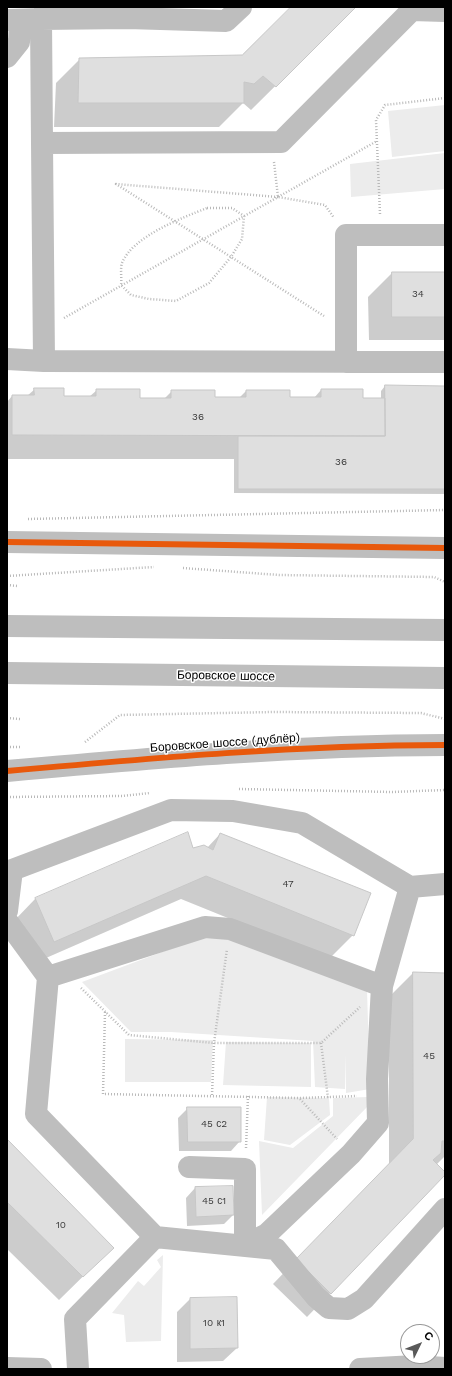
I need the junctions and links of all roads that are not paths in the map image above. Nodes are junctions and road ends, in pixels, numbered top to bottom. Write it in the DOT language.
graph roads {
  1 [pos="241,7"];
  2 [pos="445,11"];
  3 [pos="128,13"];
  4 [pos="28,17"];
  5 [pos="7,57"];
  6 [pos="42,143"];
  7 [pos="445,235"];
  8 [pos="7,359"];
  9 [pos="44,362"];
  10 [pos="346,362"];
  11 [pos="445,362"];
  12 [pos="7,542"];
  13 [pos="445,548"];
  14 [pos="7,626"];
  15 [pos="445,630"];
  16 [pos="7,673"];
  17 [pos="445,678"];
  18 [pos="445,745"];
  19 [pos="7,771"];
  20 [pos="445,884"];
  21 [pos="410,888"];
  22 [pos="7,911"];
  23 [pos="7,921"];
  24 [pos="56,974"];
  25 [pos="382,986"];
  26 [pos="189,1167"];
  27 [pos="445,1209"];
  28 [pos="155,1237"];
  29 [pos="245,1245"];
  30 [pos="7,1368"];
  31 [pos="445,1368"];
  32 [pos="41,1369"];
  33 [pos="78,1369"];
  34 [pos="360,1369"];
  1 -- 3 [label="street"];
  2 -- 6 [label="street"];
  3 -- 4 [label="street"];
  4 -- 5 [label="street"];
  4 -- 6 [label="street"];
  6 -- 9 [label="street"];
  7 -- 10 [label="street"];
  8 -- 9 [label="street"];
  9 -- 10 [label="street"];
  10 -- 11 [label="street"];
  12 -- 13 [label="street"];
  14 -- 15 [label="street"];
  16 -- 17 [label="street, Боровское шоссе"];
  18 -- 19 [label="street, Боровское шоссе (дублёр)"];
  20 -- 21 [label="street"];
  21 -- 22 [label="street"];
  21 -- 25 [label="street"];
  23 -- 24 [label="street"];
  24 -- 25 [label="street"];
  24 -- 28 [label="street"];
  25 -- 29 [label="street"];
  26 -- 29 [label="street"];
  27 -- 29 [label="street"];
  28 -- 29 [label="street"];
  28 -- 33 [label="street"];
  30 -- 32 [label="street"];
  31 -- 34 [label="street"];
}
